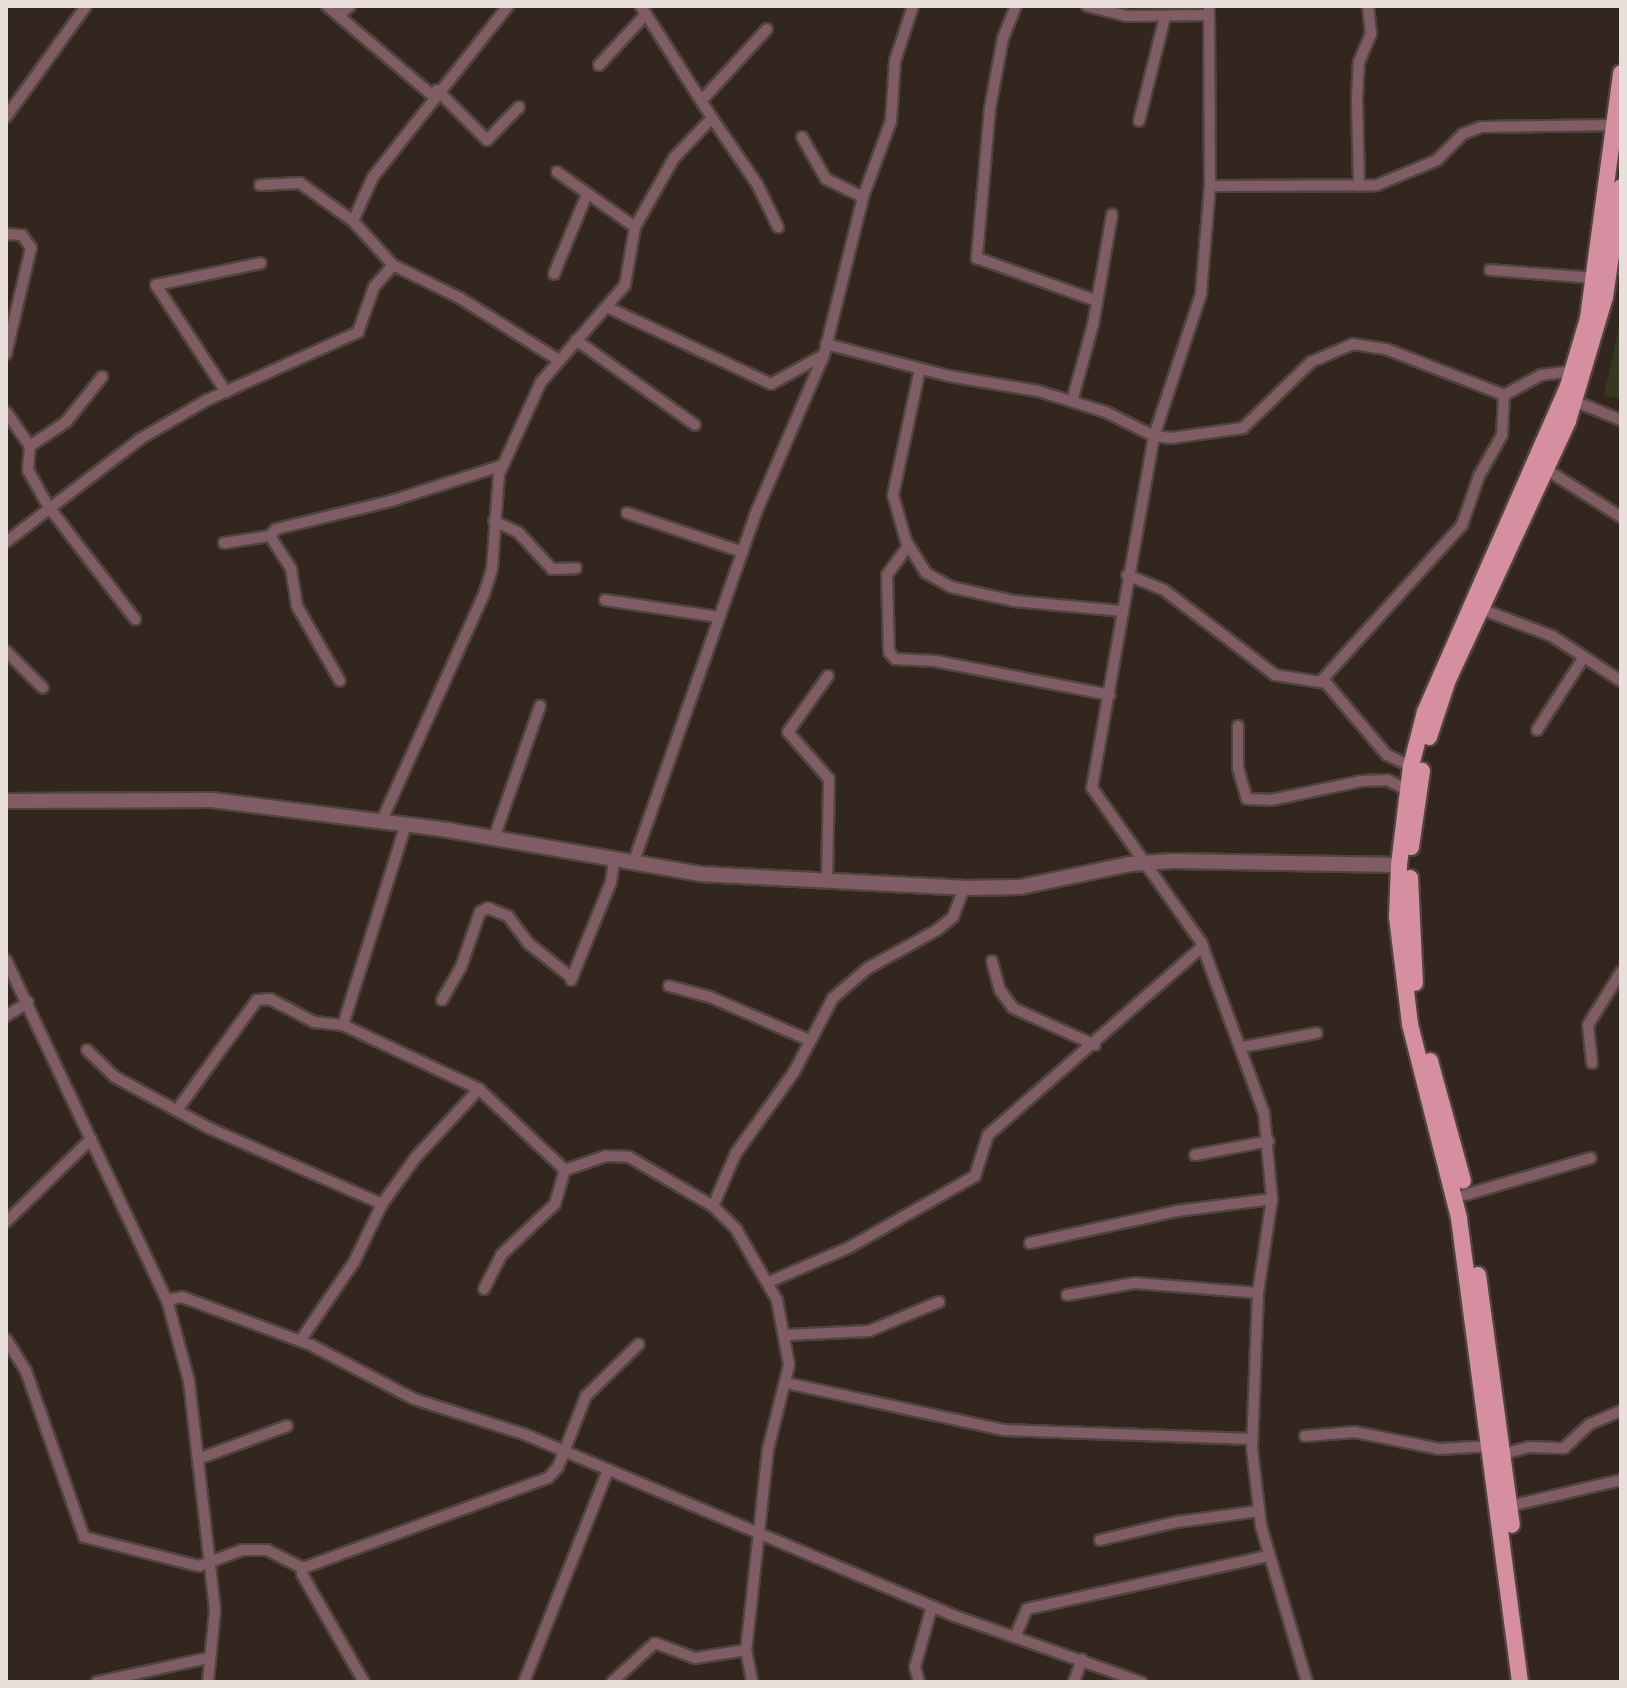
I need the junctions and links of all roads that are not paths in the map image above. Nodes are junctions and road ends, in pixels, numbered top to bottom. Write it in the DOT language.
graph roads {
  1 [pos="86,6"];
  2 [pos="327,6"];
  3 [pos="350,6"];
  4 [pos="508,6"];
  5 [pos="913,6"];
  6 [pos="1016,6"];
  7 [pos="1087,6"];
  8 [pos="1368,6"];
  9 [pos="643,10"];
  10 [pos="1208,10"];
  11 [pos="339,15"];
  12 [pos="1165,17"];
  13 [pos="767,29"];
  14 [pos="599,65"];
  15 [pos="1621,73"];
  16 [pos="434,93"];
  17 [pos="702,100"];
  18 [pos="519,107"];
  19 [pos="9,109"];
  20 [pos="712,118"];
  21 [pos="1139,121"];
  22 [pos="1616,125"];
  23 [pos="802,137"];
  24 [pos="557,172"];
  25 [pos="260,185"];
  26 [pos="1210,186"];
  27 [pos="1359,186"];
  28 [pos="587,194"];
  29 [pos="1621,195"];
  30 [pos="863,197"];
  31 [pos="1112,215"];
  32 [pos="353,221"];
  33 [pos="635,227"];
  34 [pos="778,227"];
  35 [pos="6,234"];
  36 [pos="261,263"];
  37 [pos="393,265"];
  38 [pos="1490,270"];
  39 [pos="554,274"];
  40 [pos="1597,278"];
  41 [pos="1097,301"];
  42 [pos="609,308"];
  43 [pos="11,310"];
  44 [pos="576,340"];
  45 [pos="825,350"];
  46 [pos="6,354"];
  47 [pos="557,359"];
  48 [pos="920,369"];
  49 [pos="1573,371"];
  50 [pos="102,377"];
  51 [pos="226,392"];
  52 [pos="1504,395"];
  53 [pos="1072,401"];
  54 [pos="1574,401"];
  55 [pos="6,412"];
  56 [pos="1621,420"];
  57 [pos="695,425"];
  58 [pos="1154,436"];
  59 [pos="30,446"];
  60 [pos="503,465"];
  61 [pos="1547,470"];
  62 [pos="48,506"];
  63 [pos="627,513"];
  64 [pos="1621,517"];
  65 [pos="494,521"];
  66 [pos="270,536"];
  67 [pos="6,542"];
  68 [pos="224,543"];
  69 [pos="908,546"];
  70 [pos="743,552"];
  71 [pos="576,568"];
  72 [pos="1127,575"];
  73 [pos="605,600"];
  74 [pos="1481,609"];
  75 [pos="1121,611"];
  76 [pos="719,617"];
  77 [pos="135,619"];
  78 [pos="6,651"];
  79 [pos="1584,657"];
  80 [pos="828,676"];
  81 [pos="1322,680"];
  82 [pos="340,681"];
  83 [pos="1621,681"];
  84 [pos="43,688"];
  85 [pos="1110,695"];
  86 [pos="540,706"];
  87 [pos="1238,726"];
  88 [pos="1537,730"];
  89 [pos="1411,766"];
  90 [pos="1407,790"];
  91 [pos="6,801"];
  92 [pos="382,820"];
  93 [pos="406,824"];
  94 [pos="494,838"];
  95 [pos="614,861"];
  96 [pos="1143,863"];
  97 [pos="633,864"];
  98 [pos="1399,865"];
  99 [pos="827,882"];
  100 [pos="964,888"];
  101 [pos="1203,946"];
  102 [pos="6,960"];
  103 [pos="992,961"];
  104 [pos="1621,972"];
  105 [pos="669,986"];
  106 [pos="442,1000"];
  107 [pos="28,1002"];
  108 [pos="6,1016"];
  109 [pos="343,1025"];
  110 [pos="1317,1033"];
  111 [pos="809,1040"];
  112 [pos="1095,1045"];
  113 [pos="1243,1047"];
  114 [pos="87,1050"];
  115 [pos="1592,1063"];
  116 [pos="479,1089"];
  117 [pos="177,1110"];
  118 [pos="91,1139"];
  119 [pos="1269,1141"];
  120 [pos="1195,1155"];
  121 [pos="1591,1158"];
  122 [pos="565,1170"];
  123 [pos="1465,1195"];
  124 [pos="1272,1199"];
  125 [pos="382,1204"];
  126 [pos="713,1206"];
  127 [pos="6,1222"];
  128 [pos="1030,1243"];
  129 [pos="769,1282"];
  130 [pos="484,1289"];
  131 [pos="1258,1293"];
  132 [pos="1067,1295"];
  133 [pos="167,1300"];
  134 [pos="939,1302"];
  135 [pos="787,1335"];
  136 [pos="6,1339"];
  137 [pos="300,1341"];
  138 [pos="639,1344"];
  139 [pos="786,1383"];
  140 [pos="1621,1411"];
  141 [pos="287,1426"];
  142 [pos="1305,1436"];
  143 [pos="1252,1439"];
  144 [pos="1497,1450"];
  145 [pos="564,1452"];
  146 [pos="198,1459"];
  147 [pos="607,1472"];
  148 [pos="1620,1484"];
  149 [pos="1510,1506"];
  150 [pos="1259,1511"];
  151 [pos="761,1535"];
  152 [pos="1100,1540"];
  153 [pos="1269,1556"];
  154 [pos="210,1565"];
  155 [pos="303,1568"];
  156 [pos="1513,1581"];
  157 [pos="932,1606"];
  158 [pos="1015,1637"];
  159 [pos="746,1650"];
  160 [pos="208,1658"];
  161 [pos="1082,1659"];
  162 [pos="97,1682"];
  163 [pos="208,1682"];
  164 [pos="364,1682"];
  165 [pos="524,1682"];
  166 [pos="612,1682"];
  167 [pos="752,1682"];
  168 [pos="919,1682"];
  169 [pos="1074,1682"];
  170 [pos="1141,1682"];
  171 [pos="1307,1682"];
  172 [pos="1520,1682"];
  173 [pos="1530,1682"];
  1 -- 19 [label="street"];
  2 -- 11 [label="street"];
  3 -- 11 [label="street"];
  4 -- 16 [label="street"];
  5 -- 30 [label="street"];
  6 -- 41 [label="street"];
  7 -- 12 [label="street"];
  8 -- 27 [label="street"];
  9 -- 14 [label="street"];
  9 -- 17 [label="street"];
  10 -- 12 [label="street"];
  10 -- 26 [label="street"];
  11 -- 16 [label="street"];
  12 -- 21 [label="street"];
  13 -- 17 [label="street"];
  15 -- 22 [label="main road"];
  16 -- 18 [label="street"];
  16 -- 32 [label="street"];
  17 -- 20 [label="street"];
  20 -- 33 [label="street"];
  20 -- 34 [label="street"];
  22 -- 27 [label="street"];
  22 -- 40 [label="main road"];
  23 -- 30 [label="street"];
  24 -- 28 [label="street"];
  25 -- 32 [label="street"];
  26 -- 27 [label="street"];
  26 -- 58 [label="street"];
  28 -- 33 [label="street"];
  28 -- 39 [label="street"];
  29 -- 54 [label="main road"];
  30 -- 45 [label="street"];
  31 -- 41 [label="street"];
  32 -- 37 [label="street"];
  33 -- 42 [label="street"];
  35 -- 43 [label="street"];
  36 -- 51 [label="street"];
  37 -- 47 [label="street"];
  37 -- 51 [label="street"];
  38 -- 40 [label="street"];
  40 -- 49 [label="main road"];
  41 -- 53 [label="street"];
  42 -- 44 [label="street"];
  42 -- 45 [label="street"];
  43 -- 46 [label="street"];
  44 -- 47 [label="street"];
  44 -- 57 [label="street"];
  45 -- 48 [label="street"];
  45 -- 70 [label="street"];
  47 -- 60 [label="street"];
  48 -- 53 [label="street"];
  48 -- 69 [label="street"];
  49 -- 52 [label="street"];
  49 -- 89 [label="main road"];
  50 -- 59 [label="street"];
  51 -- 62 [label="street"];
  52 -- 58 [label="street"];
  52 -- 81 [label="street"];
  53 -- 58 [label="street"];
  54 -- 56 [label="street"];
  54 -- 61 [label="main road"];
  55 -- 59 [label="street"];
  58 -- 72 [label="street"];
  59 -- 62 [label="street"];
  60 -- 65 [label="street"];
  60 -- 66 [label="street"];
  61 -- 64 [label="street"];
  61 -- 74 [label="main road"];
  62 -- 67 [label="street"];
  62 -- 77 [label="street"];
  63 -- 70 [label="street"];
  65 -- 71 [label="street"];
  65 -- 92 [label="street"];
  66 -- 68 [label="street"];
  66 -- 82 [label="street"];
  69 -- 75 [label="street"];
  69 -- 85 [label="street"];
  70 -- 76 [label="street"];
  72 -- 75 [label="street"];
  72 -- 81 [label="street"];
  73 -- 76 [label="street"];
  74 -- 79 [label="street"];
  74 -- 123 [label="main road"];
  75 -- 85 [label="street"];
  76 -- 97 [label="street"];
  78 -- 84 [label="street"];
  79 -- 83 [label="street"];
  79 -- 88 [label="street"];
  80 -- 99 [label="street"];
  81 -- 89 [label="street"];
  85 -- 96 [label="street"];
  86 -- 94 [label="street"];
  87 -- 90 [label="street"];
  89 -- 90 [label="main road"];
  90 -- 98 [label="main road"];
  91 -- 92 [label="street"];
  92 -- 93 [label="street"];
  93 -- 94 [label="street"];
  93 -- 109 [label="street"];
  94 -- 95 [label="street"];
  95 -- 97 [label="street"];
  95 -- 106 [label="street"];
  96 -- 98 [label="street"];
  96 -- 100 [label="street"];
  96 -- 101 [label="street"];
  97 -- 99 [label="street"];
  98 -- 144 [label="main road"];
  99 -- 100 [label="street"];
  100 -- 111 [label="street"];
  101 -- 112 [label="street"];
  101 -- 113 [label="street"];
  102 -- 107 [label="street"];
  103 -- 112 [label="street"];
  104 -- 115 [label="street"];
  105 -- 111 [label="street"];
  107 -- 108 [label="street"];
  107 -- 118 [label="street"];
  109 -- 116 [label="street"];
  109 -- 117 [label="street"];
  110 -- 113 [label="street"];
  111 -- 126 [label="street"];
  112 -- 129 [label="street"];
  113 -- 119 [label="street"];
  114 -- 117 [label="street"];
  116 -- 122 [label="street"];
  116 -- 125 [label="street"];
  117 -- 125 [label="street"];
  118 -- 127 [label="street"];
  118 -- 133 [label="street"];
  119 -- 120 [label="street"];
  119 -- 124 [label="street"];
  121 -- 123 [label="street"];
  122 -- 126 [label="street"];
  122 -- 130 [label="street"];
  123 -- 144 [label="main road"];
  124 -- 128 [label="street"];
  124 -- 131 [label="street"];
  125 -- 137 [label="street"];
  126 -- 129 [label="street"];
  129 -- 135 [label="street"];
  131 -- 132 [label="street"];
  131 -- 143 [label="street"];
  133 -- 137 [label="street"];
  133 -- 146 [label="street"];
  134 -- 135 [label="street"];
  135 -- 139 [label="street"];
  136 -- 154 [label="street"];
  137 -- 145 [label="street"];
  138 -- 145 [label="street"];
  139 -- 143 [label="street"];
  139 -- 151 [label="street"];
  140 -- 144 [label="street"];
  141 -- 146 [label="street"];
  142 -- 144 [label="street"];
  143 -- 150 [label="street"];
  144 -- 149 [label="main road"];
  144 -- 156 [label="main road"];
  145 -- 147 [label="street"];
  145 -- 155 [label="street"];
  146 -- 154 [label="street"];
  147 -- 151 [label="street"];
  147 -- 165 [label="street"];
  148 -- 149 [label="street"];
  149 -- 156 [label="main road"];
  150 -- 152 [label="street"];
  150 -- 153 [label="street"];
  151 -- 157 [label="street"];
  151 -- 159 [label="street"];
  153 -- 158 [label="street"];
  153 -- 171 [label="street"];
  154 -- 155 [label="street"];
  154 -- 160 [label="street"];
  155 -- 164 [label="street"];
  156 -- 172 [label="main road"];
  156 -- 173 [label="main road"];
  157 -- 158 [label="street"];
  157 -- 168 [label="street"];
  158 -- 161 [label="street"];
  159 -- 166 [label="street"];
  159 -- 167 [label="street"];
  160 -- 162 [label="street"];
  160 -- 163 [label="street"];
  161 -- 169 [label="street"];
  161 -- 170 [label="street"];
}
